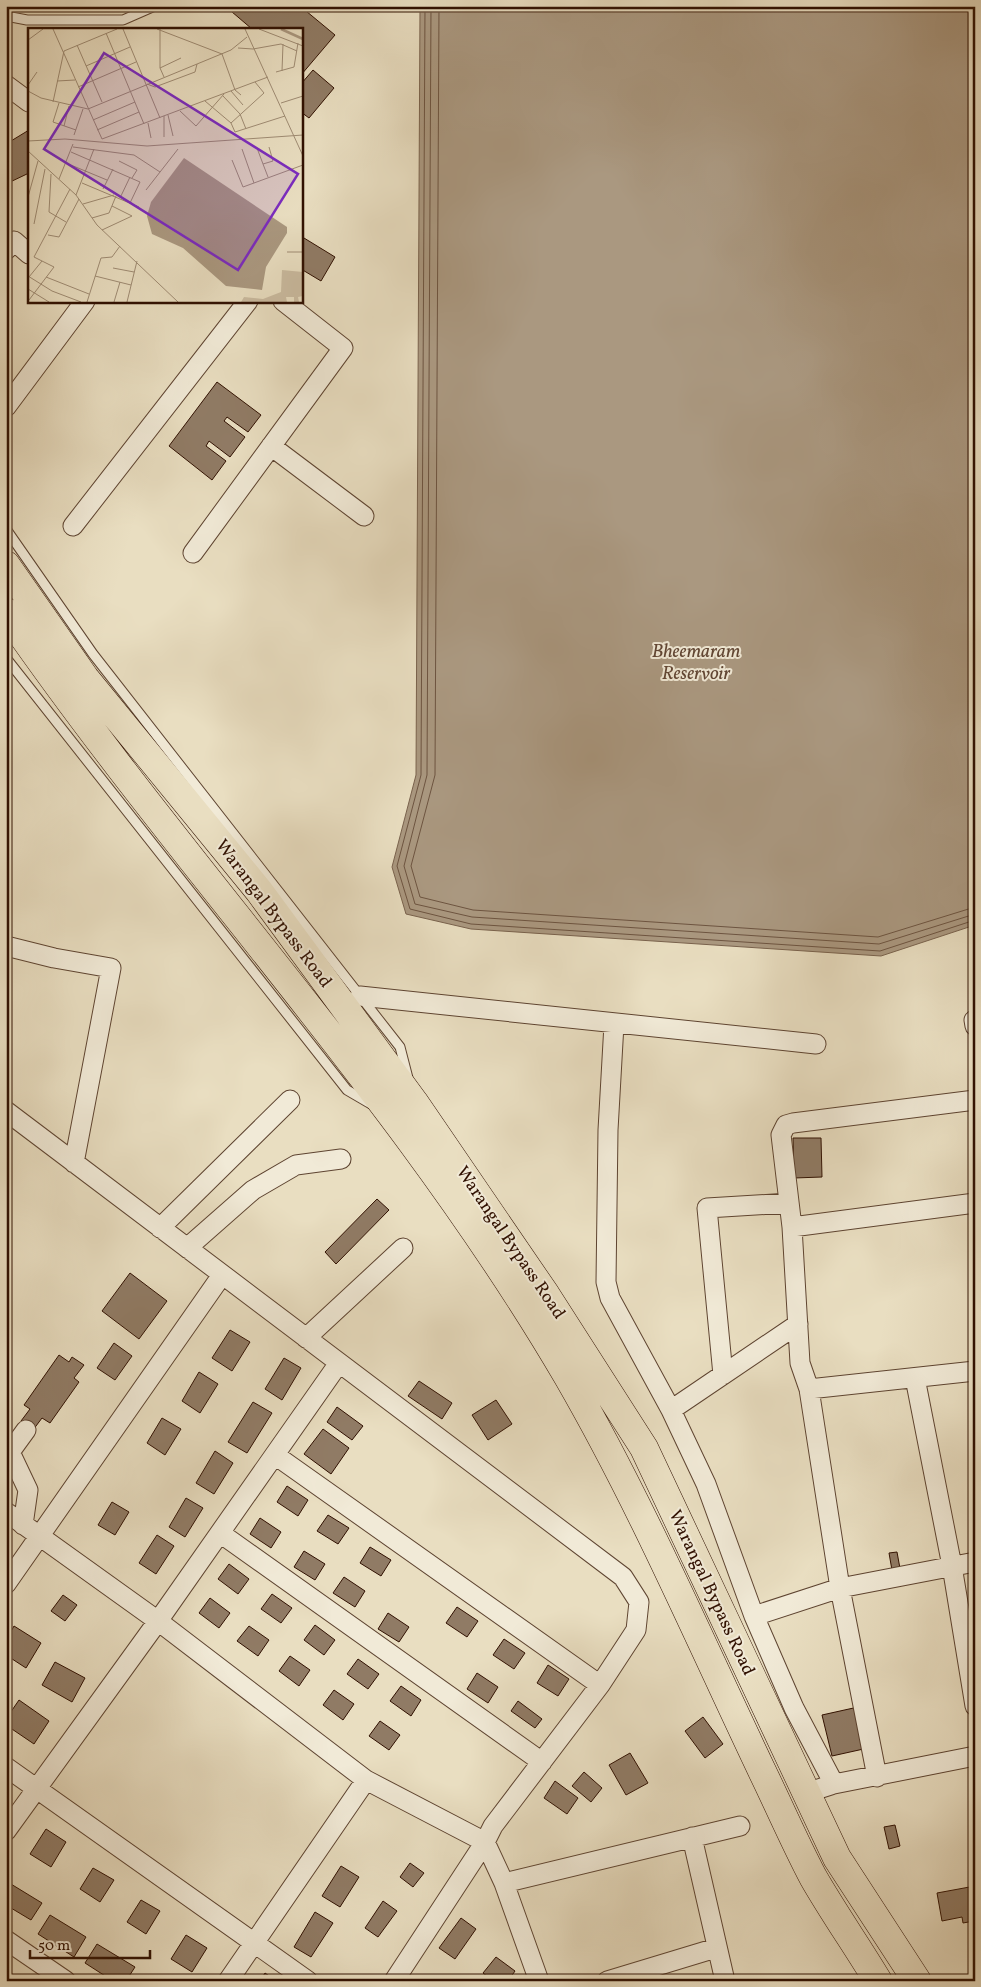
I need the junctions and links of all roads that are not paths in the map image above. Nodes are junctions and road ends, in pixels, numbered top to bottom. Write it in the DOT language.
graph roads {
  1 [pos="155,6"];
  2 [pos="6,16"];
  3 [pos="6,85"];
  4 [pos="28,101"];
  5 [pos="6,250"];
  6 [pos="28,253"];
  7 [pos="84,302"];
  8 [pos="247,302"];
  9 [pos="284,302"];
  10 [pos="6,407"];
  11 [pos="271,446"];
  12 [pos="364,516"];
  13 [pos="73,526"];
  14 [pos="6,529"];
  15 [pos="193,552"];
  16 [pos="6,565"];
  17 [pos="6,612"];
  18 [pos="6,658"];
  19 [pos="6,946"];
  20 [pos="360,996"];
  21 [pos="614,1024"];
  22 [pos="816,1044"];
  23 [pos="290,1100"];
  24 [pos="975,1100"];
  25 [pos="404,1110"];
  26 [pos="6,1111"];
  27 [pos="341,1159"];
  28 [pos="74,1162"];
  29 [pos="789,1203"];
  30 [pos="975,1203"];
  31 [pos="792,1227"];
  32 [pos="160,1228"];
  33 [pos="187,1248"];
  34 [pos="403,1248"];
  35 [pos="222,1275"];
  36 [pos="798,1324"];
  37 [pos="306,1338"];
  38 [pos="339,1363"];
  39 [pos="975,1370"];
  40 [pos="723,1375"];
  41 [pos="915,1378"];
  42 [pos="809,1389"];
  43 [pos="670,1410"];
  44 [pos="26,1430"];
  45 [pos="8,1451"];
  46 [pos="274,1455"];
  47 [pos="6,1512"];
  48 [pos="23,1525"];
  49 [pos="220,1533"];
  50 [pos="41,1536"];
  51 [pos="975,1562"];
  52 [pos="952,1566"];
  53 [pos="6,1584"];
  54 [pos="840,1588"];
  55 [pos="754,1616"];
  56 [pos="158,1621"];
  57 [pos="600,1686"];
  58 [pos="975,1706"];
  59 [pos="975,1756"];
  60 [pos="542,1762"];
  61 [pos="6,1766"];
  62 [pos="878,1777"];
  63 [pos="366,1780"];
  64 [pos="834,1784"];
  65 [pos="37,1788"];
  66 [pos="806,1793"];
  67 [pos="740,1826"];
  68 [pos="6,1831"];
  69 [pos="692,1837"];
  70 [pos="485,1842"];
  71 [pos="504,1883"];
  72 [pos="6,1940"];
  73 [pos="254,1942"];
  74 [pos="716,1948"];
  75 [pos="66,1981"];
  76 [pos="228,1981"];
  77 [pos="308,1981"];
  78 [pos="394,1981"];
  79 [pos="539,1981"];
  80 [pos="608,1981"];
  81 [pos="724,1981"];
  82 [pos="878,1981"];
  83 [pos="917,1981"];
  1 -- 2 [label="lane"];
  3 -- 4 [label="street"];
  5 -- 6 [label="street"];
  7 -- 10 [label="street"];
  8 -- 13 [label="street"];
  9 -- 11 [label="street"];
  11 -- 12 [label="street"];
  11 -- 15 [label="street"];
  14 -- 20 [label="lane"];
  16 -- 25 [label="highway, Warangal Bypass Road"];
  17 -- 25 [label="highway, Warangal Bypass Road"];
  18 -- 25 [label="lane"];
  19 -- 28 [label="street"];
  20 -- 21 [label="street"];
  20 -- 25 [label="lane"];
  21 -- 22 [label="street"];
  21 -- 43 [label="street"];
  23 -- 32 [label="street"];
  24 -- 29 [label="street"];
  25 -- 66 [label="highway, Warangal Bypass Road"];
  25 -- 82 [label="highway, Warangal Bypass Road"];
  26 -- 28 [label="street"];
  27 -- 33 [label="street"];
  28 -- 32 [label="street"];
  29 -- 31 [label="street"];
  29 -- 40 [label="street"];
  30 -- 31 [label="street"];
  31 -- 36 [label="street"];
  32 -- 33 [label="street"];
  33 -- 35 [label="street"];
  34 -- 37 [label="street"];
  35 -- 37 [label="street"];
  35 -- 50 [label="street"];
  36 -- 40 [label="street"];
  36 -- 42 [label="street"];
  37 -- 38 [label="street"];
  38 -- 46 [label="street"];
  38 -- 57 [label="street"];
  39 -- 41 [label="street"];
  40 -- 43 [label="street"];
  41 -- 42 [label="street"];
  41 -- 52 [label="street"];
  42 -- 54 [label="street"];
  43 -- 55 [label="street"];
  44 -- 45 [label="street"];
  45 -- 48 [label="street"];
  46 -- 49 [label="street"];
  46 -- 57 [label="street"];
  47 -- 48 [label="street"];
  48 -- 50 [label="street"];
  49 -- 56 [label="street"];
  49 -- 60 [label="street"];
  50 -- 53 [label="street"];
  50 -- 56 [label="street"];
  51 -- 52 [label="street"];
  52 -- 54 [label="street"];
  52 -- 58 [label="street"];
  54 -- 55 [label="street"];
  54 -- 62 [label="street"];
  55 -- 64 [label="street"];
  56 -- 63 [label="street"];
  56 -- 65 [label="street"];
  57 -- 60 [label="street"];
  59 -- 62 [label="street"];
  60 -- 70 [label="street"];
  61 -- 65 [label="street"];
  62 -- 64 [label="street"];
  63 -- 70 [label="street"];
  63 -- 73 [label="street"];
  64 -- 66 [label="street"];
  65 -- 68 [label="street"];
  65 -- 73 [label="street"];
  66 -- 83 [label="highway, Warangal Bypass Road"];
  67 -- 69 [label="street"];
  69 -- 71 [label="street"];
  69 -- 74 [label="street"];
  70 -- 71 [label="street"];
  70 -- 78 [label="street"];
  71 -- 79 [label="street"];
  72 -- 75 [label="street"];
  73 -- 76 [label="street"];
  73 -- 77 [label="street"];
  74 -- 80 [label="street"];
  74 -- 81 [label="street"];
}
